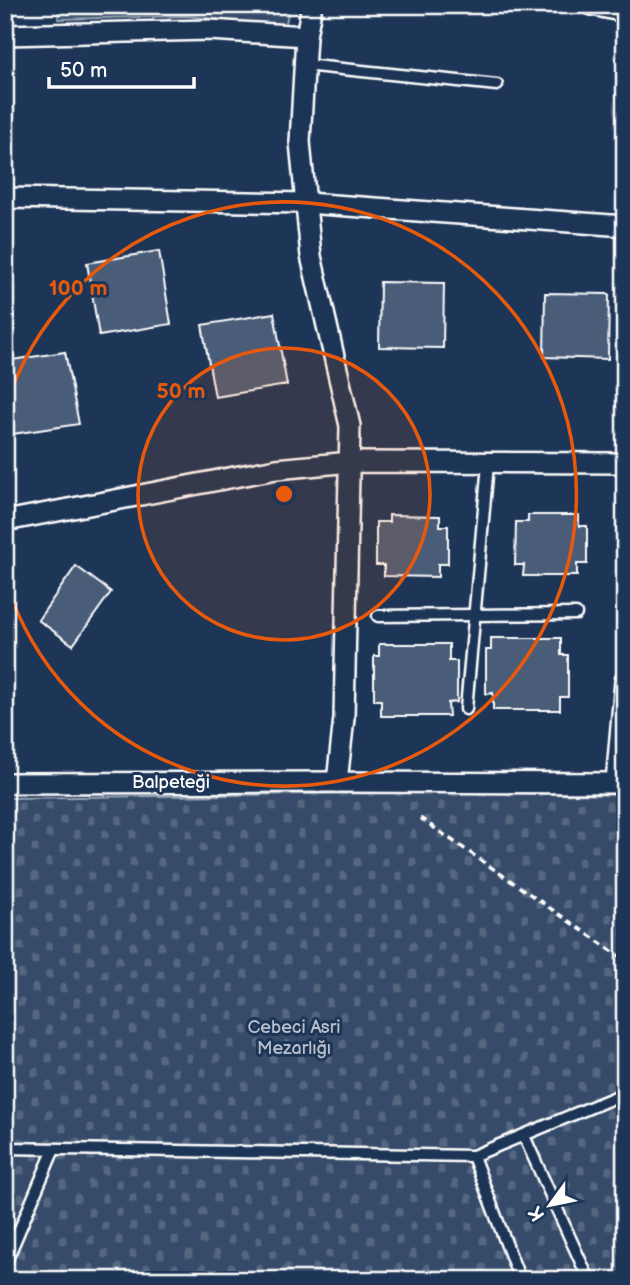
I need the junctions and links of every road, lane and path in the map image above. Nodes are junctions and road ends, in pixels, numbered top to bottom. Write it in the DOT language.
graph roads {
  1 [pos="312,5"];
  2 [pos="592,5"];
  3 [pos="625,12"];
  4 [pos="5,35"];
  5 [pos="306,36"];
  6 [pos="304,65"];
  7 [pos="497,85"];
  8 [pos="5,198"];
  9 [pos="306,203"];
  10 [pos="625,226"];
  11 [pos="351,462"];
  12 [pos="625,463"];
  13 [pos="488,464"];
  14 [pos="5,518"];
  15 [pos="576,614"];
  16 [pos="378,616"];
  17 [pos="472,616"];
  18 [pos="625,681"];
  19 [pos="466,709"];
  20 [pos="337,782"];
  21 [pos="5,783"];
  22 [pos="620,783"];
  23 [pos="420,818"];
  24 [pos="625,960"];
  25 [pos="625,1093"];
  26 [pos="524,1136"];
  27 [pos="5,1148"];
  28 [pos="54,1149"];
  29 [pos="474,1156"];
  30 [pos="5,1264"];
  31 [pos="520,1280"];
  32 [pos="589,1280"];
  1 -- 5 [label="street"];
  2 -- 3 [label="street"];
  4 -- 5 [label="street"];
  5 -- 6 [label="street"];
  6 -- 7 [label="lane"];
  6 -- 9 [label="street"];
  8 -- 9 [label="street"];
  9 -- 10 [label="street"];
  9 -- 11 [label="street"];
  11 -- 13 [label="street"];
  11 -- 14 [label="street"];
  11 -- 20 [label="street"];
  12 -- 13 [label="street"];
  13 -- 17 [label="lane"];
  15 -- 17 [label="lane"];
  16 -- 17 [label="lane"];
  17 -- 19 [label="lane"];
  18 -- 22 [label="street"];
  20 -- 21 [label="street, Balpeteği"];
  20 -- 22 [label="street, Balpeteği"];
  23 -- 24 [label="path"];
  25 -- 26 [label="lane"];
  26 -- 29 [label="lane"];
  26 -- 32 [label="lane"];
  27 -- 28 [label="lane"];
  28 -- 29 [label="lane"];
  28 -- 30 [label="lane"];
  29 -- 31 [label="lane"];
}
